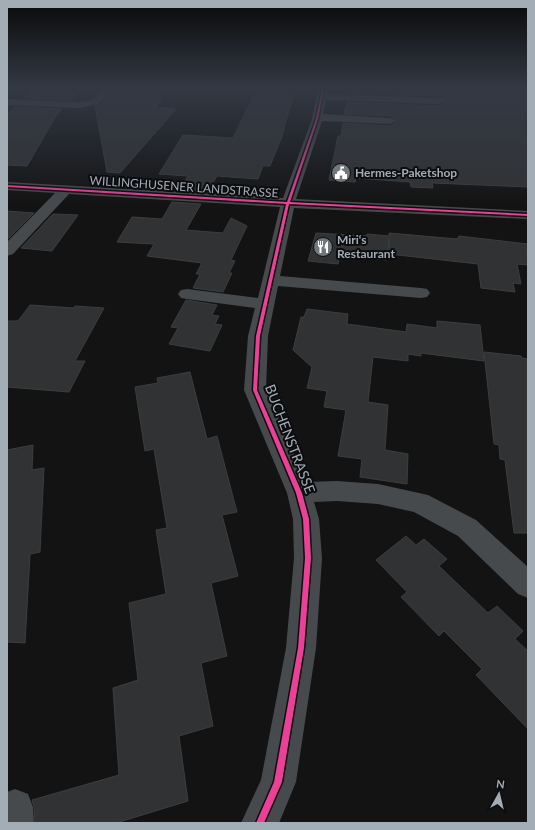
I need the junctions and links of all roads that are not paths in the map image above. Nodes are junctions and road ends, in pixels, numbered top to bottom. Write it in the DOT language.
graph roads {
  1 [pos="313,128"];
  2 [pos="7,186"];
  3 [pos="66,189"];
  4 [pos="288,204"];
  5 [pos="528,215"];
  6 [pos="7,251"];
  7 [pos="268,292"];
  8 [pos="421,293"];
  9 [pos="187,294"];
  10 [pos="299,493"];
  11 [pos="528,585"];
  12 [pos="260,823"];
  1 -- 4 [label="street, BUCHENSTRASSE"];
  2 -- 3 [label="street, WILLINGHUSENER LANDSTRASSE"];
  3 -- 4 [label="street, WILLINGHUSENER LANDSTRASSE"];
  3 -- 6 [label="street"];
  4 -- 5 [label="street, WILLINGHUSENER LANDSTRASSE"];
  4 -- 7 [label="street, BUCHENSTRASSE"];
  7 -- 8 [label="street"];
  7 -- 9 [label="street"];
  7 -- 10 [label="street, BUCHENSTRASSE"];
  10 -- 11 [label="street"];
  10 -- 12 [label="street, BUCHENSTRASSE"];
}
